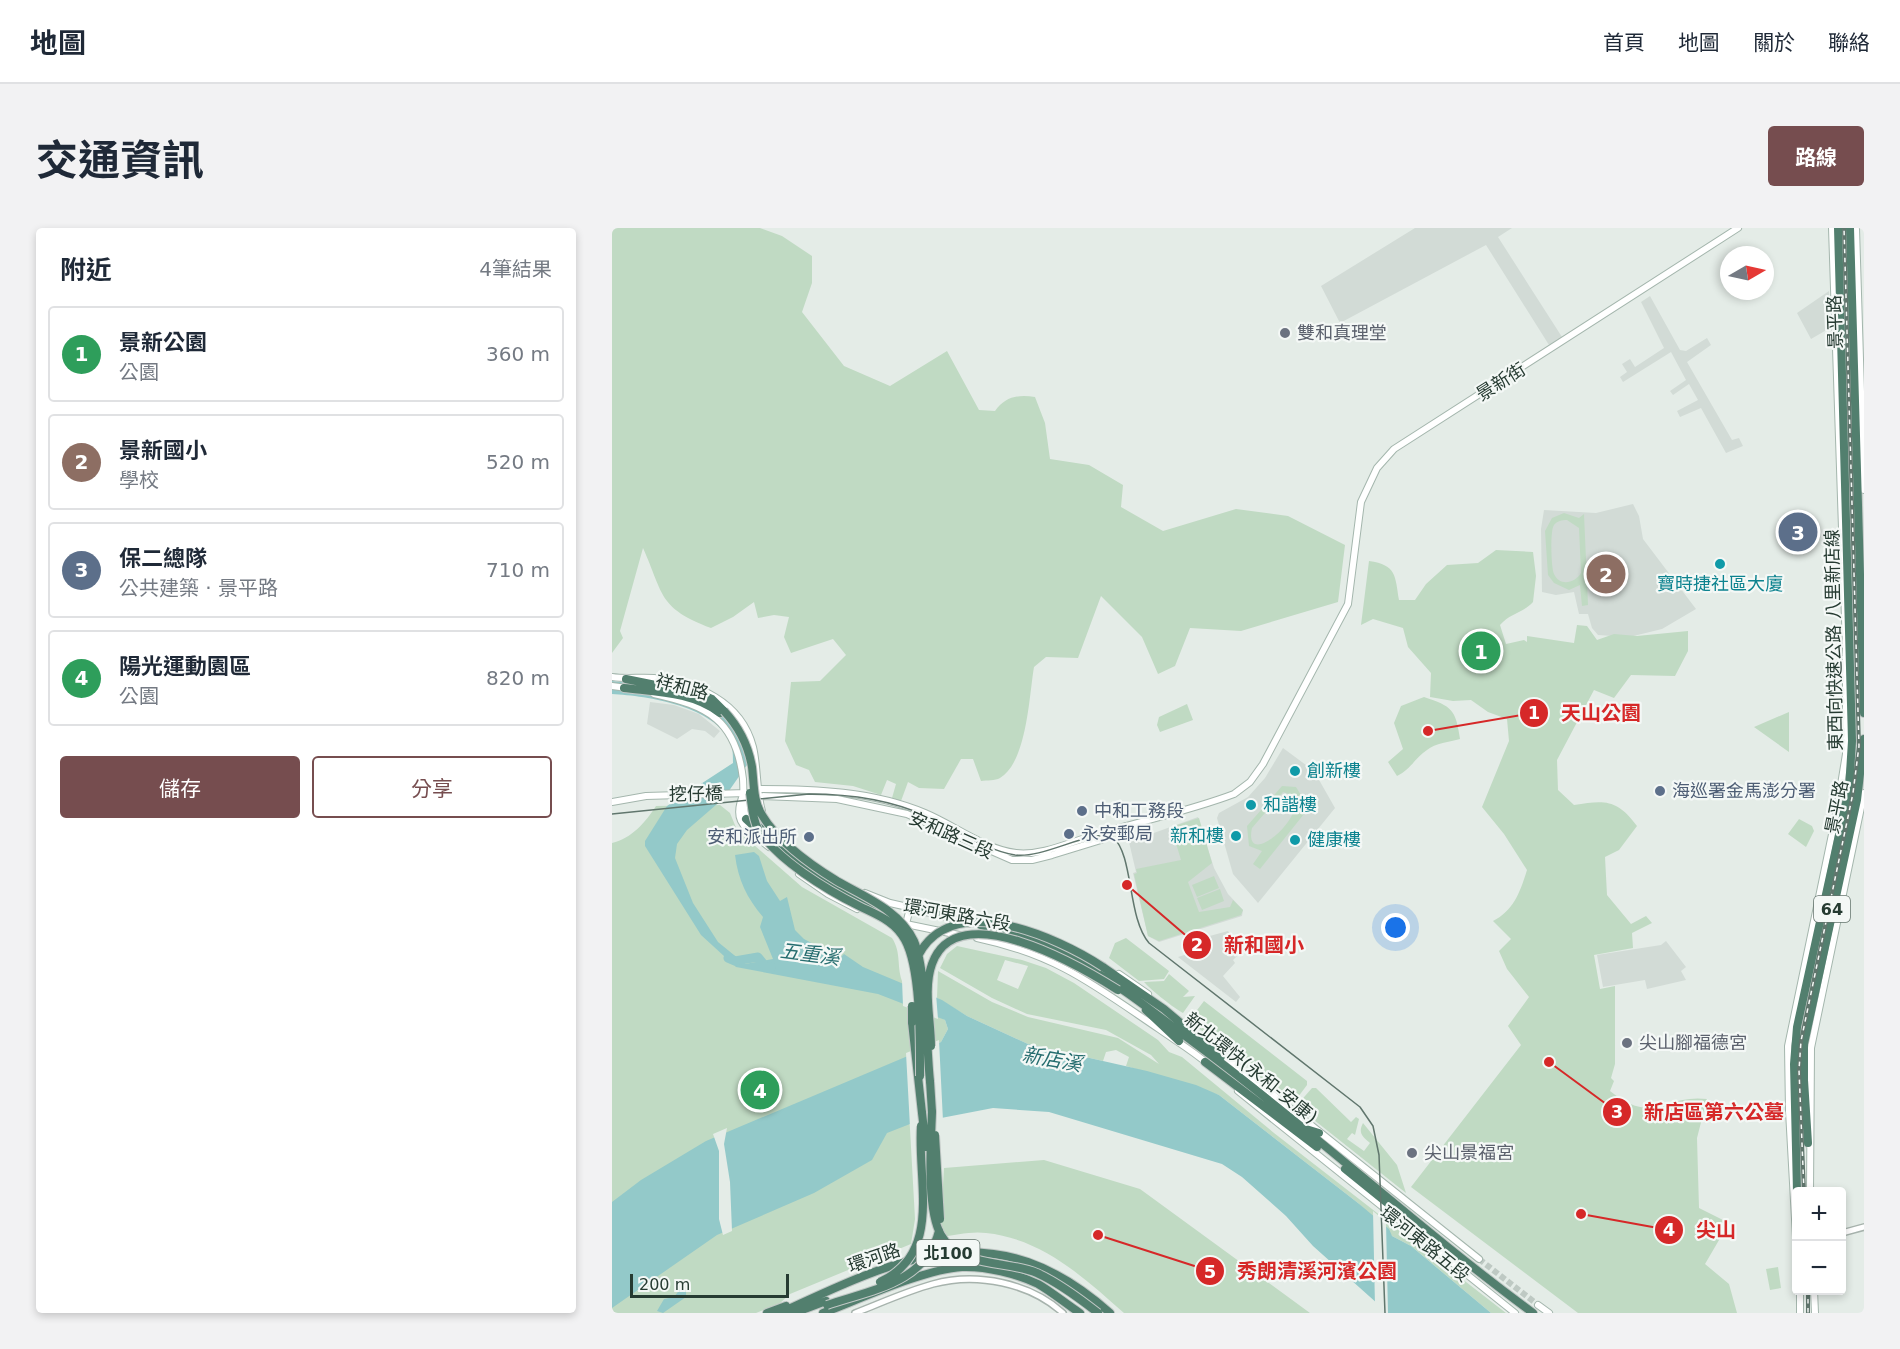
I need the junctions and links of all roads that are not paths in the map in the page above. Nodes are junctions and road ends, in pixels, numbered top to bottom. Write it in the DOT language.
graph roads {
  1 [pos="1738,228"];
  2 [pos="1832,228"];
  3 [pos="1838,228"];
  4 [pos="1850,228"];
  5 [pos="1856,228"];
  6 [pos="1864,490"];
  7 [pos="1350,596"];
  8 [pos="612,677"];
  9 [pos="625,683"];
  10 [pos="613,686"];
  11 [pos="722,712"];
  12 [pos="1864,713"];
  13 [pos="1864,739"];
  14 [pos="758,775"];
  15 [pos="742,777"];
  16 [pos="736,793"];
  17 [pos="754,793"];
  18 [pos="1864,793"];
  19 [pos="612,802"];
  20 [pos="746,819"];
  21 [pos="766,844"];
  22 [pos="777,844"];
  23 [pos="913,909"];
  24 [pos="884,913"];
  25 [pos="906,924"];
  26 [pos="1179,1041"];
  27 [pos="1205,1062"];
  28 [pos="1232,1069"];
  29 [pos="920,1076"];
  30 [pos="930,1081"];
  31 [pos="932,1112"];
  32 [pos="922,1113"];
  33 [pos="1304,1129"];
  34 [pos="1319,1133"];
  35 [pos="1808,1143"];
  36 [pos="1337,1173"];
  37 [pos="1794,1187"];
  38 [pos="1797,1187"];
  39 [pos="1810,1187"];
  40 [pos="1864,1227"];
  41 [pos="1846,1232"];
  42 [pos="1479,1259"];
  43 [pos="1800,1295"];
  44 [pos="1814,1295"];
  45 [pos="810,1298"];
  46 [pos="1538,1305"];
  47 [pos="825,1307"];
  48 [pos="767,1313"];
  49 [pos="780,1313"];
  50 [pos="794,1313"];
  51 [pos="805,1313"];
  52 [pos="855,1313"];
  53 [pos="1064,1313"];
  54 [pos="1080,1313"];
  55 [pos="1090,1313"];
  56 [pos="1098,1313"];
  57 [pos="1110,1313"];
  58 [pos="1515,1313"];
  59 [pos="1528,1313"];
  60 [pos="1533,1313"];
  61 [pos="1549,1313"];
  62 [pos="1800,1313"];
  63 [pos="1815,1313"];
  1 -- 7 [label="main road, 景新街"];
  2 -- 37 [label="main road, 景平路"];
  3 -- 38 [label="highway, 東西向快速公路 八里新店線 / 64"];
  4 -- 12 [label="highway, 東西向快速公路 八里新店線"];
  5 -- 6 [label="main road, 景平路"];
  7 -- 17 [label="main road, 安和路三段"];
  8 -- 9 [label="main road, 祥和路"];
  9 -- 10 [label="main road, 祥和路"];
  9 -- 11 [label="highway"];
  9 -- 14 [label="main road, 祥和路"];
  9 -- 15 [label="main road, 祥和路"];
  11 -- 24 [label="highway, bridge"];
  11 -- 24 [label="highway, bridge"];
  13 -- 35 [label="highway, 東西向快速公路 八里新店線 / 64"];
  14 -- 15 [label="main road"];
  14 -- 17 [label="main road, 祥和路"];
  15 -- 17 [label="main road, 祥和路"];
  16 -- 17 [label="main road, 安和路三段"];
  16 -- 19 [label="main road, 挖仔橋"];
  17 -- 20 [label="main road"];
  17 -- 21 [label="main road, 環河東路六段"];
  17 -- 22 [label="highway"];
  17 -- 23 [label="main road, 環河東路六段"];
  18 -- 35 [label="main road, 景平路"];
  20 -- 21 [label="main road, 環河東路六段"];
  20 -- 22 [label="highway"];
  21 -- 25 [label="main road, 環河東路六段"];
  22 -- 24 [label="highway, bridge"];
  23 -- 25 [label="main road"];
  23 -- 28 [label="highway, 新北環快(永和-安康)"];
  23 -- 34 [label="main road, 環河東路六段"];
  24 -- 29 [label="highway, bridge"];
  24 -- 30 [label="highway, bridge"];
  25 -- 26 [label="main road, 環河東路六段"];
  26 -- 27 [label="main road, 環河東路六段"];
  26 -- 30 [label="highway, bridge"];
  27 -- 36 [label="main road, 環河東路六段"];
  27 -- 59 [label="highway, 新北環快(永和-安康)"];
  28 -- 29 [label="highway, bridge"];
  28 -- 33 [label="highway, 新北環快(永和-安康)"];
  29 -- 32 [label="highway"];
  30 -- 31 [label="highway"];
  31 -- 47 [label="highway, bridge"];
  31 -- 56 [label="highway, bridge"];
  32 -- 47 [label="highway, bridge"];
  32 -- 55 [label="highway, bridge"];
  33 -- 34 [label="highway"];
  33 -- 60 [label="highway, 新北環快(永和-安康)"];
  34 -- 42 [label="main road, 環河東路五段"];
  35 -- 39 [label="main road, 景平路"];
  36 -- 58 [label="main road, 環河東路五段"];
  40 -- 41 [label="street"];
  43 -- 62 [label="main road"];
  44 -- 63 [label="main road"];
  45 -- 48 [label="highway"];
  45 -- 49 [label="highway, 環河路 / 北100"];
  45 -- 57 [label="highway, 環河路 / 北100"];
  46 -- 61 [label="main road"];
  47 -- 50 [label="highway"];
  47 -- 51 [label="highway"];
  47 -- 54 [label="highway, 環河路 / 北100"];
  52 -- 53 [label="street"];
}
